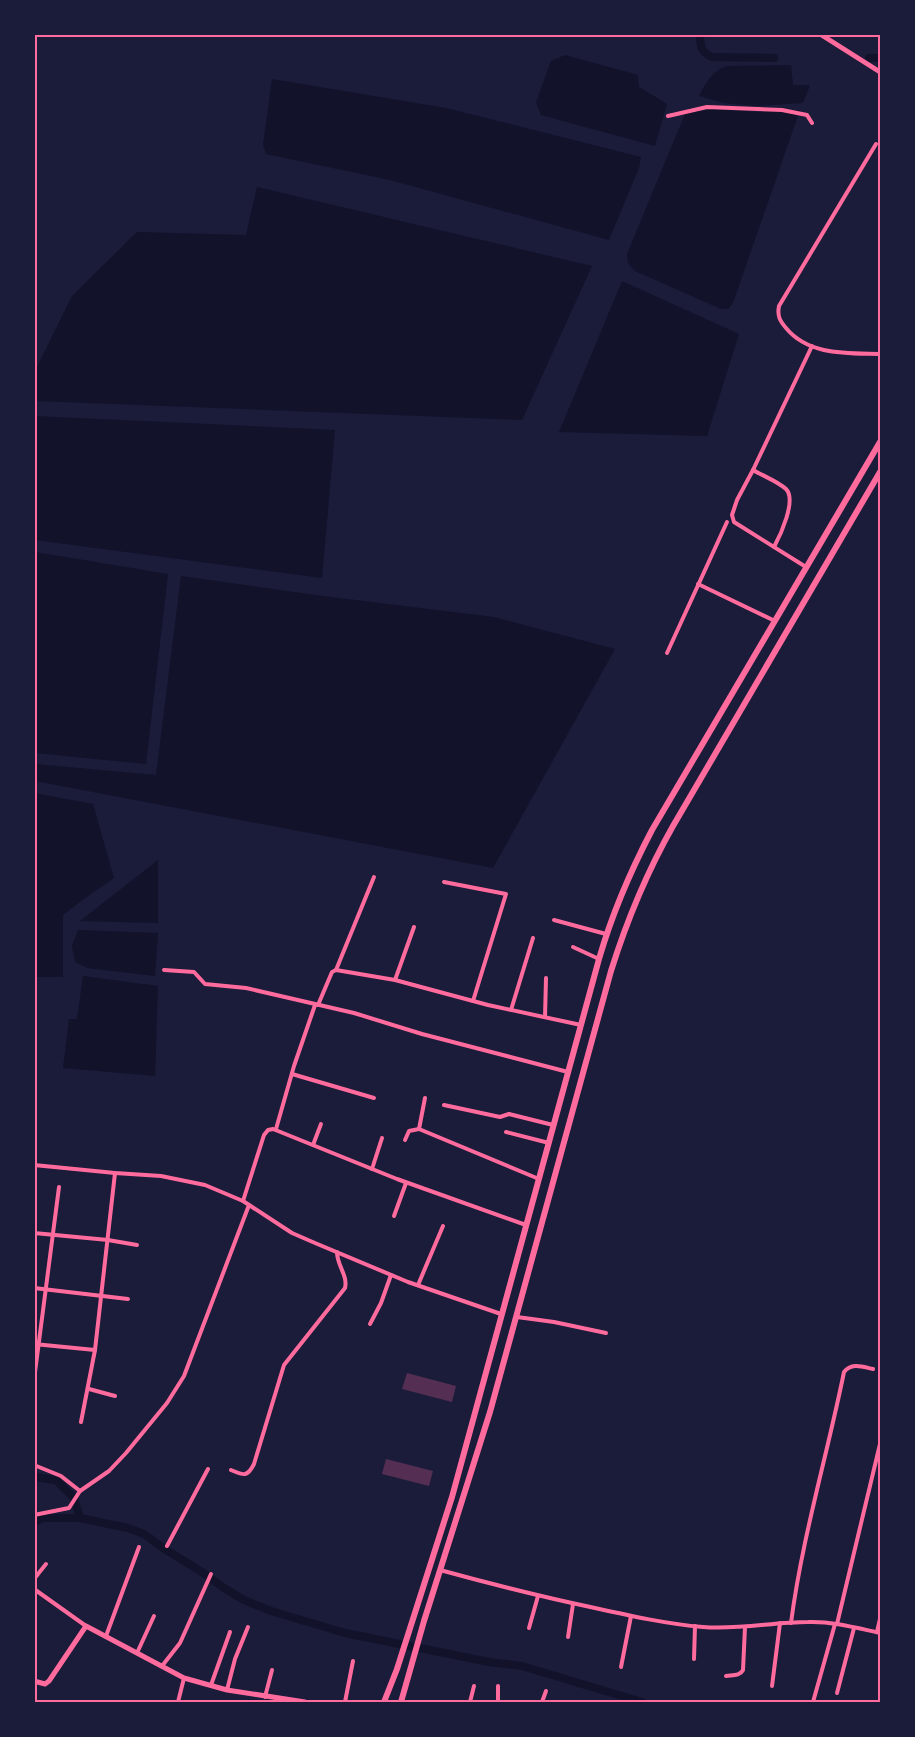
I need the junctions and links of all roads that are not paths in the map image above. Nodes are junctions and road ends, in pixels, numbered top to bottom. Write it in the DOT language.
graph roads {
  1 [pos="820,34"];
  2 [pos="880,72"];
  3 [pos="668,116"];
  4 [pos="812,123"];
  5 [pos="876,144"];
  6 [pos="812,346"];
  7 [pos="880,354"];
  8 [pos="880,442"];
  9 [pos="753,470"];
  10 [pos="880,472"];
  11 [pos="727,522"];
  12 [pos="774,547"];
  13 [pos="816,550"];
  14 [pos="829,558"];
  15 [pos="806,567"];
  16 [pos="698,584"];
  17 [pos="775,621"];
  18 [pos="667,653"];
  19 [pos="375,877"];
  20 [pos="444,882"];
  21 [pos="554,920"];
  22 [pos="414,927"];
  23 [pos="606,934"];
  24 [pos="533,938"];
  25 [pos="573,947"];
  26 [pos="599,959"];
  27 [pos="164,970"];
  28 [pos="336,970"];
  29 [pos="546,978"];
  30 [pos="395,980"];
  31 [pos="473,1001"];
  32 [pos="317,1005"];
  33 [pos="511,1010"];
  34 [pos="545,1017"];
  35 [pos="581,1024"];
  36 [pos="568,1072"];
  37 [pos="292,1074"];
  38 [pos="374,1098"];
  39 [pos="425,1098"];
  40 [pos="444,1105"];
  41 [pos="321,1124"];
  42 [pos="554,1126"];
  43 [pos="276,1129"];
  44 [pos="419,1129"];
  45 [pos="506,1132"];
  46 [pos="382,1138"];
  47 [pos="405,1140"];
  48 [pos="549,1143"];
  49 [pos="313,1145"];
  50 [pos="34,1165"];
  51 [pos="372,1170"];
  52 [pos="115,1173"];
  53 [pos="539,1179"];
  54 [pos="406,1183"];
  55 [pos="59,1187"];
  56 [pos="243,1201"];
  57 [pos="249,1205"];
  58 [pos="394,1216"];
  59 [pos="526,1225"];
  60 [pos="443,1226"];
  61 [pos="34,1233"];
  62 [pos="52,1235"];
  63 [pos="108,1240"];
  64 [pos="137,1245"];
  65 [pos="337,1252"];
  66 [pos="391,1275"];
  67 [pos="418,1285"];
  68 [pos="34,1288"];
  69 [pos="46,1290"];
  70 [pos="101,1297"];
  71 [pos="128,1299"];
  72 [pos="501,1314"];
  73 [pos="516,1317"];
  74 [pos="370,1324"];
  75 [pos="606,1333"];
  76 [pos="37,1344"];
  77 [pos="95,1350"];
  78 [pos="873,1369"];
  79 [pos="34,1380"];
  80 [pos="88,1389"];
  81 [pos="115,1395"];
  82 [pos="81,1422"];
  83 [pos="880,1444"];
  84 [pos="34,1465"];
  85 [pos="208,1469"];
  86 [pos="231,1470"];
  87 [pos="80,1491"];
  88 [pos="34,1515"];
  89 [pos="167,1546"];
  90 [pos="139,1547"];
  91 [pos="46,1564"];
  92 [pos="440,1570"];
  93 [pos="212,1574"];
  94 [pos="34,1580"];
  95 [pos="34,1589"];
  96 [pos="538,1596"];
  97 [pos="573,1604"];
  98 [pos="154,1616"];
  99 [pos="631,1616"];
  100 [pos="880,1619"];
  101 [pos="780,1623"];
  102 [pos="791,1623"];
  103 [pos="836,1624"];
  104 [pos="86,1626"];
  105 [pos="695,1626"];
  106 [pos="248,1627"];
  107 [pos="746,1627"];
  108 [pos="529,1628"];
  109 [pos="854,1628"];
  110 [pos="230,1632"];
  111 [pos="879,1633"];
  112 [pos="106,1636"];
  113 [pos="568,1637"];
  114 [pos="137,1653"];
  115 [pos="694,1659"];
  116 [pos="353,1662"];
  117 [pos="162,1667"];
  118 [pos="621,1667"];
  119 [pos="272,1670"];
  120 [pos="726,1676"];
  121 [pos="184,1678"];
  122 [pos="34,1681"];
  123 [pos="211,1686"];
  124 [pos="474,1686"];
  125 [pos="498,1686"];
  126 [pos="772,1686"];
  127 [pos="227,1690"];
  128 [pos="546,1691"];
  129 [pos="837,1693"];
  130 [pos="265,1697"];
  131 [pos="178,1702"];
  132 [pos="305,1702"];
  133 [pos="345,1702"];
  134 [pos="384,1702"];
  135 [pos="401,1702"];
  136 [pos="470,1702"];
  137 [pos="498,1702"];
  138 [pos="542,1702"];
  139 [pos="813,1702"];
  1 -- 2 [label="street"];
  3 -- 4 [label="street"];
  5 -- 6 [label="street"];
  6 -- 7 [label="street"];
  6 -- 9 [label="street"];
  8 -- 13 [label="main road"];
  9 -- 12 [label="street"];
  9 -- 12 [label="street"];
  10 -- 14 [label="main road"];
  11 -- 16 [label="street"];
  12 -- 15 [label="street"];
  13 -- 14 [label="main road"];
  13 -- 15 [label="main road"];
  14 -- 73 [label="main road"];
  15 -- 17 [label="main road"];
  16 -- 17 [label="street"];
  16 -- 18 [label="street"];
  17 -- 23 [label="main road"];
  19 -- 28 [label="street"];
  20 -- 31 [label="street"];
  21 -- 23 [label="street"];
  22 -- 30 [label="street"];
  23 -- 26 [label="main road"];
  24 -- 33 [label="street"];
  25 -- 26 [label="street"];
  26 -- 35 [label="main road"];
  27 -- 32 [label="street"];
  28 -- 30 [label="street"];
  28 -- 32 [label="street"];
  29 -- 34 [label="street"];
  30 -- 31 [label="street"];
  31 -- 33 [label="street"];
  32 -- 36 [label="street"];
  32 -- 37 [label="street"];
  33 -- 34 [label="street"];
  34 -- 35 [label="street"];
  35 -- 36 [label="main road"];
  36 -- 42 [label="main road"];
  37 -- 38 [label="street"];
  37 -- 43 [label="street"];
  39 -- 44 [label="street"];
  40 -- 42 [label="street"];
  41 -- 49 [label="street"];
  42 -- 48 [label="main road"];
  43 -- 49 [label="street"];
  43 -- 56 [label="street"];
  44 -- 47 [label="street"];
  44 -- 53 [label="street"];
  45 -- 48 [label="street"];
  46 -- 51 [label="street"];
  48 -- 53 [label="main road"];
  49 -- 51 [label="street"];
  50 -- 52 [label="street"];
  51 -- 54 [label="street"];
  52 -- 56 [label="street"];
  52 -- 63 [label="street"];
  53 -- 59 [label="main road"];
  54 -- 58 [label="street"];
  54 -- 59 [label="street"];
  55 -- 62 [label="street"];
  56 -- 57 [label="street"];
  57 -- 65 [label="street"];
  57 -- 87 [label="street"];
  59 -- 72 [label="main road"];
  60 -- 67 [label="street"];
  61 -- 62 [label="street"];
  62 -- 63 [label="street"];
  62 -- 69 [label="street"];
  63 -- 64 [label="street"];
  63 -- 70 [label="street"];
  65 -- 66 [label="street"];
  65 -- 86 [label="street"];
  66 -- 67 [label="street"];
  66 -- 74 [label="street"];
  67 -- 72 [label="street"];
  68 -- 69 [label="street"];
  69 -- 70 [label="street"];
  69 -- 76 [label="street"];
  70 -- 71 [label="street"];
  70 -- 77 [label="street"];
  72 -- 134 [label="main road"];
  73 -- 75 [label="street"];
  73 -- 92 [label="main road"];
  76 -- 77 [label="street"];
  76 -- 79 [label="street"];
  77 -- 80 [label="street"];
  78 -- 102 [label="street"];
  80 -- 81 [label="street"];
  80 -- 82 [label="street"];
  83 -- 103 [label="street"];
  84 -- 87 [label="street"];
  85 -- 89 [label="street"];
  87 -- 88 [label="street"];
  90 -- 112 [label="street"];
  91 -- 94 [label="street"];
  92 -- 96 [label="street"];
  92 -- 135 [label="main road"];
  93 -- 117 [label="street"];
  95 -- 104 [label="street"];
  96 -- 97 [label="street"];
  96 -- 108 [label="street"];
  97 -- 99 [label="street"];
  97 -- 113 [label="street"];
  98 -- 114 [label="street"];
  99 -- 105 [label="street"];
  99 -- 118 [label="street"];
  100 -- 111 [label="street"];
  101 -- 102 [label="street"];
  101 -- 107 [label="street"];
  101 -- 126 [label="street"];
  102 -- 103 [label="street"];
  103 -- 109 [label="street"];
  103 -- 139 [label="street"];
  104 -- 112 [label="street"];
  104 -- 122 [label="street"];
  105 -- 107 [label="street"];
  105 -- 115 [label="street"];
  106 -- 127 [label="street"];
  107 -- 120 [label="street"];
  109 -- 111 [label="street"];
  109 -- 129 [label="street"];
  110 -- 123 [label="street"];
  112 -- 114 [label="street"];
  114 -- 117 [label="street"];
  116 -- 133 [label="street"];
  117 -- 121 [label="street"];
  119 -- 130 [label="street"];
  121 -- 123 [label="street"];
  121 -- 131 [label="street"];
  123 -- 127 [label="street"];
  124 -- 136 [label="street"];
  125 -- 137 [label="street"];
  127 -- 130 [label="street"];
  128 -- 138 [label="street"];
  130 -- 132 [label="street"];
}
